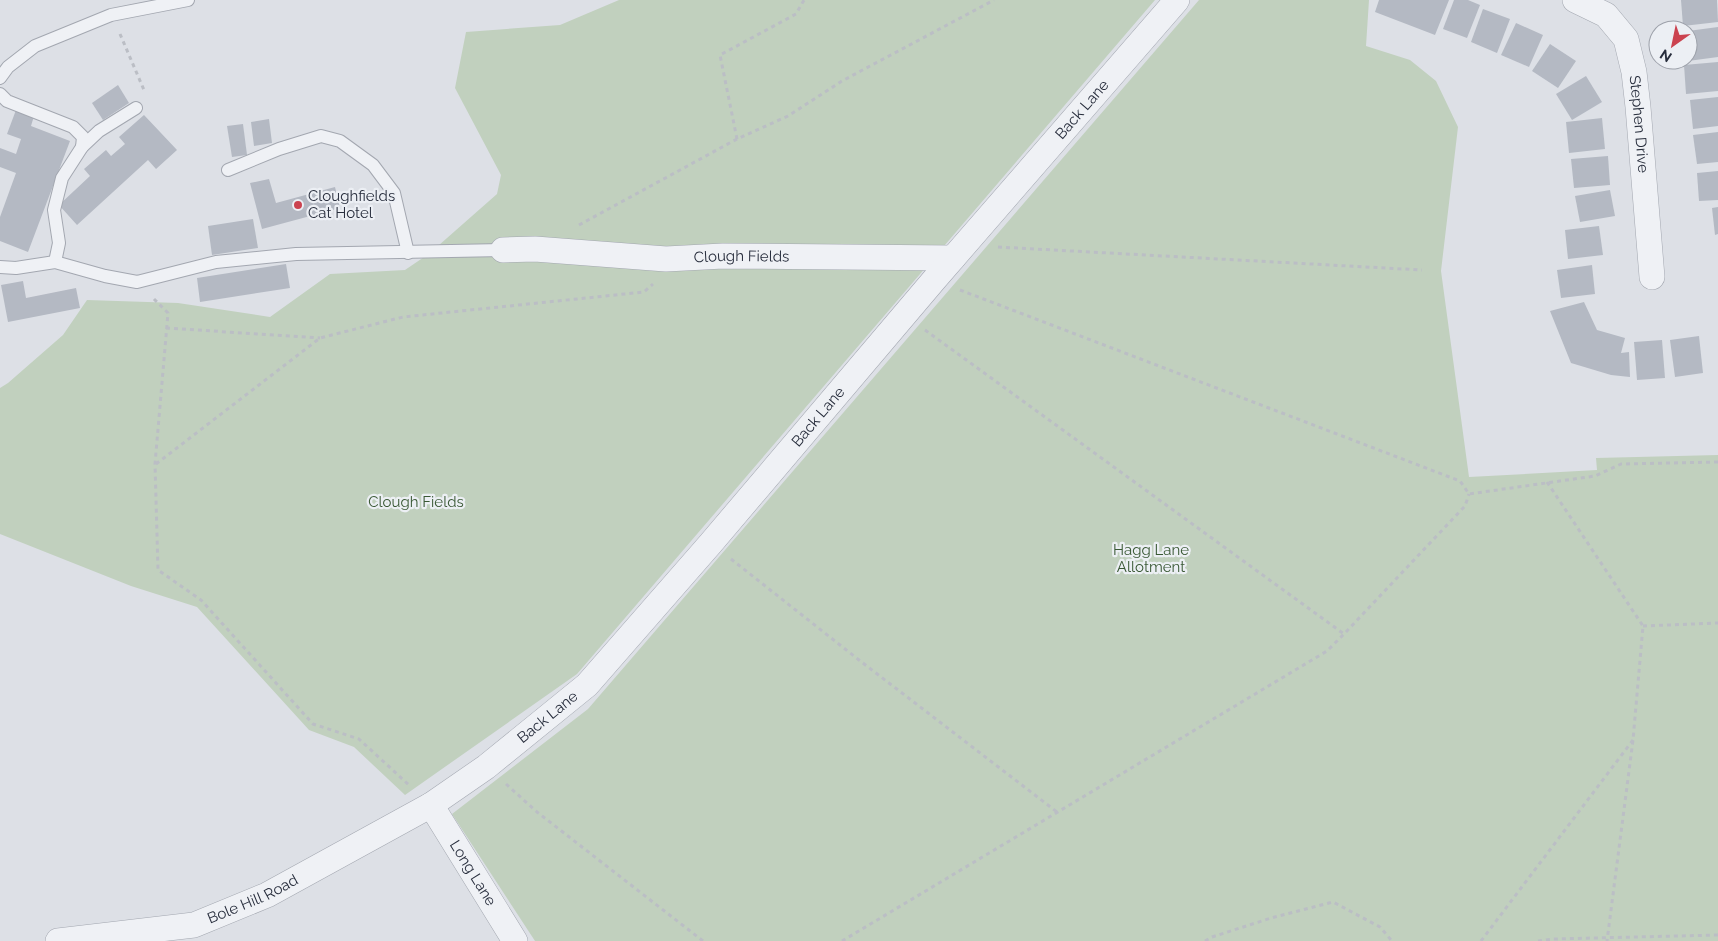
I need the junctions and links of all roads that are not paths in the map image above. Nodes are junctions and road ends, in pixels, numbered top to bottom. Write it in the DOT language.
graph roads {
  1 [pos="188,0"];
  2 [pos="1177,0"];
  3 [pos="1575,0"];
  4 [pos="0,78"];
  5 [pos="0,94"];
  6 [pos="136,108"];
  7 [pos="82,147"];
  8 [pos="228,170"];
  9 [pos="503,250"];
  10 [pos="958,252"];
  11 [pos="408,253"];
  12 [pos="55,262"];
  13 [pos="0,267"];
  14 [pos="1652,277"];
  15 [pos="431,805"];
  16 [pos="58,941"];
  17 [pos="515,941"];
  1 -- 4 [label="lane"];
  2 -- 10 [label="street, Back Lane"];
  3 -- 14 [label="street, Stephen Drive"];
  5 -- 7 [label="lane"];
  6 -- 7 [label="lane"];
  7 -- 12 [label="lane"];
  8 -- 11 [label="lane"];
  9 -- 10 [label="street, Clough Fields"];
  9 -- 11 [label="lane, Clough Fields"];
  10 -- 15 [label="street, Back Lane"];
  11 -- 12 [label="lane, Clough Fields"];
  12 -- 13 [label="lane"];
  15 -- 16 [label="street, Bole Hill Road"];
  15 -- 17 [label="street, Long Lane"];
}
